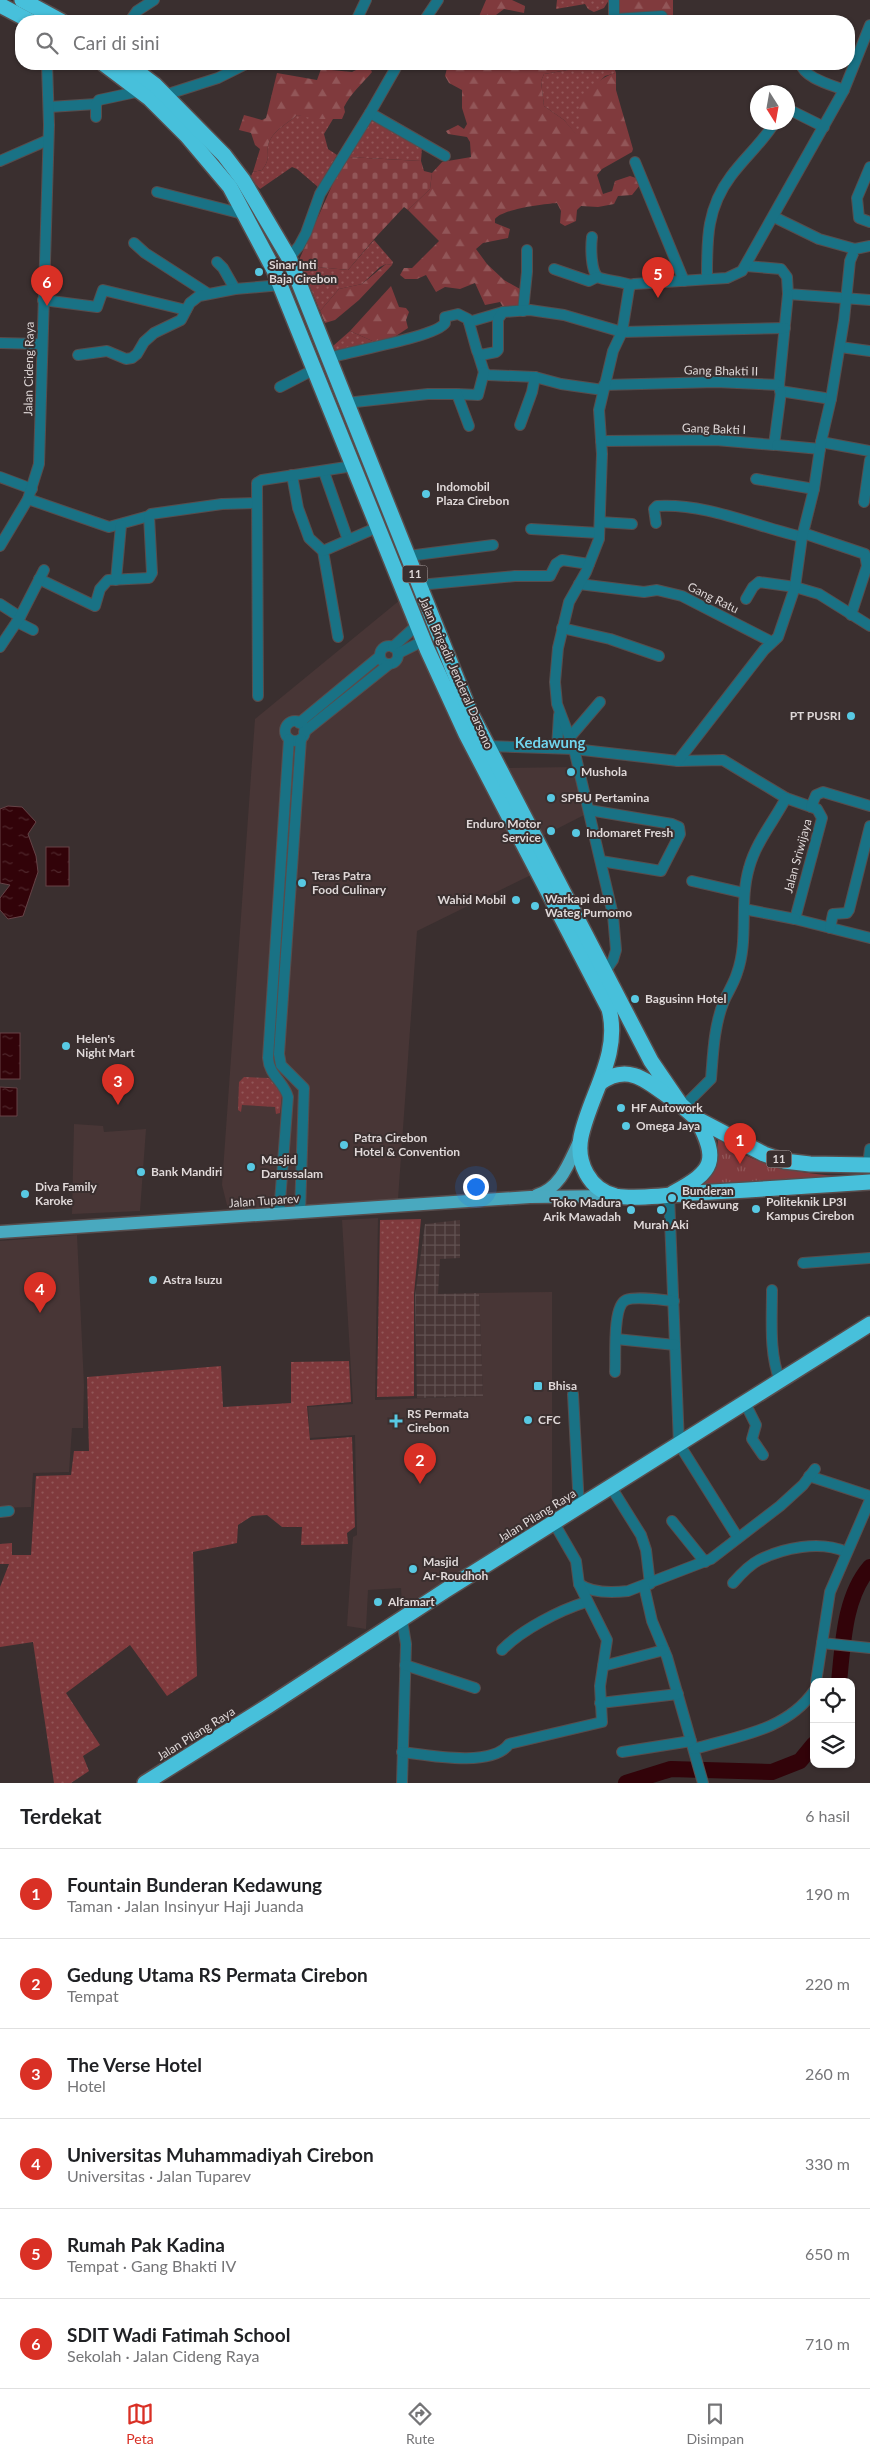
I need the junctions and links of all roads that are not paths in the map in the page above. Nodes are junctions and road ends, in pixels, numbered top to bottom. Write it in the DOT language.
graph roads {
  1 [pos="22,0"];
  2 [pos="154,0"];
  3 [pos="366,0"];
  4 [pos="438,0"];
  5 [pos="614,0"];
  6 [pos="0,5"];
  7 [pos="47,12"];
  8 [pos="19,15"];
  9 [pos="134,15"];
  10 [pos="359,15"];
  11 [pos="428,15"];
  12 [pos="614,15"];
  13 [pos="870,25"];
  14 [pos="855,62"];
  15 [pos="47,70"];
  16 [pos="112,70"];
  17 [pos="134,70"];
  18 [pos="234,70"];
  19 [pos="395,70"];
  20 [pos="804,70"];
  21 [pos="852,70"];
  22 [pos="844,90"];
  23 [pos="140,91"];
  24 [pos="165,95"];
  25 [pos="96,104"];
  26 [pos="49,107"];
  27 [pos="795,112"];
  28 [pos="370,113"];
  29 [pos="96,117"];
  30 [pos="824,127"];
  31 [pos="770,130"];
  32 [pos="48,140"];
  33 [pos="445,156"];
  34 [pos="0,161"];
  35 [pos="635,162"];
  36 [pos="869,172"];
  37 [pos="157,192"];
  38 [pos="244,214"];
  39 [pos="774,217"];
  40 [pos="870,222"];
  41 [pos="592,237"];
  42 [pos="134,243"];
  43 [pos="870,246"];
  44 [pos="855,249"];
  45 [pos="527,250"];
  46 [pos="289,258"];
  47 [pos="217,262"];
  48 [pos="746,266"];
  49 [pos="554,269"];
  50 [pos="597,276"];
  51 [pos="707,279"];
  52 [pos="684,282"];
  53 [pos="630,285"];
  54 [pos="282,286"];
  55 [pos="236,289"];
  56 [pos="207,293"];
  57 [pos="788,294"];
  58 [pos="846,298"];
  59 [pos="43,300"];
  60 [pos="870,300"];
  61 [pos="186,310"];
  62 [pos="523,311"];
  63 [pos="503,312"];
  64 [pos="469,322"];
  65 [pos="785,328"];
  66 [pos="622,332"];
  67 [pos="0,343"];
  68 [pos="42,344"];
  69 [pos="840,347"];
  70 [pos="870,351"];
  71 [pos="478,353"];
  72 [pos="78,354"];
  73 [pos="329,358"];
  74 [pos="315,369"];
  75 [pos="484,372"];
  76 [pos="535,377"];
  77 [pos="280,387"];
  78 [pos="603,387"];
  79 [pos="780,388"];
  80 [pos="456,394"];
  81 [pos="831,399"];
  82 [pos="346,403"];
  83 [pos="520,425"];
  84 [pos="469,426"];
  85 [pos="600,440"];
  86 [pos="777,445"];
  87 [pos="820,445"];
  88 [pos="870,451"];
  89 [pos="870,460"];
  90 [pos="353,466"];
  91 [pos="324,472"];
  92 [pos="292,475"];
  93 [pos="0,477"];
  94 [pos="756,479"];
  95 [pos="32,489"];
  96 [pos="814,489"];
  97 [pos="28,499"];
  98 [pos="864,502"];
  99 [pos="257,504"];
  100 [pos="149,516"];
  101 [pos="656,523"];
  102 [pos="632,524"];
  103 [pos="121,525"];
  104 [pos="378,527"];
  105 [pos="599,528"];
  106 [pos="531,529"];
  107 [pos="802,535"];
  108 [pos="348,540"];
  109 [pos="493,545"];
  110 [pos="0,546"];
  111 [pos="323,551"];
  112 [pos="408,556"];
  113 [pos="589,564"];
  114 [pos="868,566"];
  115 [pos="116,580"];
  116 [pos="579,584"];
  117 [pos="419,585"];
  118 [pos="795,587"];
  119 [pos="746,599"];
  120 [pos="0,604"];
  121 [pos="851,615"];
  122 [pos="18,619"];
  123 [pos="417,625"];
  124 [pos="870,626"];
  125 [pos="562,628"];
  126 [pos="33,630"];
  127 [pos="338,637"];
  128 [pos="424,641"];
  129 [pos="772,642"];
  130 [pos="0,647"];
  131 [pos="396,650"];
  132 [pos="380,656"];
  133 [pos="659,656"];
  134 [pos="388,665"];
  135 [pos="258,696"];
  136 [pos="600,702"];
  137 [pos="560,711"];
  138 [pos="301,731"];
  139 [pos="472,731"];
  140 [pos="570,737"];
  141 [pos="289,739"];
  142 [pos="487,746"];
  143 [pos="557,748"];
  144 [pos="574,749"];
  145 [pos="678,761"];
  146 [pos="786,798"];
  147 [pos="870,806"];
  148 [pos="811,807"];
  149 [pos="589,810"];
  150 [pos="521,826"];
  151 [pos="870,826"];
  152 [pos="601,861"];
  153 [pos="692,881"];
  154 [pos="744,893"];
  155 [pos="561,902"];
  156 [pos="744,909"];
  157 [pos="795,919"];
  158 [pos="830,928"];
  159 [pos="870,938"];
  160 [pos="274,962"];
  161 [pos="286,963"];
  162 [pos="604,973"];
  163 [pos="273,977"];
  164 [pos="284,978"];
  165 [pos="600,1083"];
  166 [pos="682,1106"];
  167 [pos="697,1119"];
  168 [pos="581,1137"];
  169 [pos="870,1149"];
  170 [pos="869,1165"];
  171 [pos="870,1182"];
  172 [pos="669,1195"];
  173 [pos="616,1196"];
  174 [pos="530,1197"];
  175 [pos="300,1213"];
  176 [pos="279,1214"];
  177 [pos="0,1232"];
  178 [pos="870,1258"];
  179 [pos="803,1263"];
  180 [pos="772,1290"];
  181 [pos="674,1301"];
  182 [pos="870,1324"];
  183 [pos="616,1339"];
  184 [pos="675,1345"];
  185 [pos="615,1372"];
  186 [pos="780,1382"];
  187 [pos="573,1394"];
  188 [pos="745,1403"];
  189 [pos="679,1444"];
  190 [pos="763,1455"];
  191 [pos="611,1487"];
  192 [pos="870,1496"];
  193 [pos="870,1500"];
  194 [pos="579,1507"];
  195 [pos="672,1521"];
  196 [pos="554,1522"];
  197 [pos="738,1538"];
  198 [pos="846,1552"];
  199 [pos="705,1562"];
  200 [pos="579,1584"];
  201 [pos="732,1584"];
  202 [pos="647,1585"];
  203 [pos="586,1602"];
  204 [pos="402,1620"];
  205 [pos="822,1643"];
  206 [pos="870,1648"];
  207 [pos="502,1650"];
  208 [pos="664,1650"];
  209 [pos="405,1665"];
  210 [pos="604,1666"];
  211 [pos="817,1678"];
  212 [pos="475,1688"];
  213 [pos="678,1694"];
  214 [pos="810,1695"];
  215 [pos="600,1703"];
  216 [pos="694,1750"];
  217 [pos="402,1752"];
  218 [pos="622,1752"];
  219 [pos="701,1779"];
  220 [pos="146,1783"];
  221 [pos="402,1783"];
  1 -- 7 [label="highway"];
  2 -- 9 [label="street"];
  3 -- 10 [label="street"];
  4 -- 11 [label="street"];
  5 -- 12 [label="street"];
  6 -- 8 [label="highway"];
  13 -- 14 [label="street"];
  15 -- 26 [label="street, Jalan Cideng Raya"];
  16 -- 23 [label="highway, Jalan Brigadir Jenderal Darsono / 11"];
  17 -- 24 [label="highway, Jalan Brigadir Jenderal Darsono / 11"];
  18 -- 24 [label="street"];
  19 -- 28 [label="street"];
  20 -- 22 [label="street"];
  21 -- 22 [label="street"];
  22 -- 30 [label="street"];
  23 -- 25 [label="street"];
  23 -- 38 [label="highway, Jalan Brigadir Jenderal Darsono / 11"];
  24 -- 46 [label="highway, Jalan Brigadir Jenderal Darsono / 11"];
  25 -- 26 [label="street"];
  25 -- 29 [label="street"];
  26 -- 32 [label="street, Jalan Cideng Raya"];
  27 -- 30 [label="street"];
  28 -- 33 [label="street"];
  28 -- 46 [label="street"];
  30 -- 39 [label="street"];
  31 -- 51 [label="street"];
  32 -- 34 [label="street"];
  32 -- 59 [label="street, Jalan Cideng Raya"];
  35 -- 52 [label="street"];
  36 -- 40 [label="street"];
  37 -- 38 [label="street"];
  38 -- 54 [label="highway, Jalan Brigadir Jenderal Darsono / 11"];
  39 -- 44 [label="street"];
  39 -- 48 [label="street"];
  41 -- 50 [label="street"];
  42 -- 56 [label="street"];
  43 -- 44 [label="street"];
  44 -- 58 [label="street"];
  45 -- 62 [label="street"];
  46 -- 73 [label="highway, Jalan Brigadir Jenderal Darsono / 11"];
  47 -- 55 [label="street"];
  48 -- 51 [label="street"];
  48 -- 57 [label="street"];
  49 -- 50 [label="street"];
  50 -- 53 [label="street"];
  51 -- 52 [label="street"];
  52 -- 53 [label="street"];
  53 -- 66 [label="street"];
  54 -- 55 [label="street"];
  54 -- 74 [label="highway, Jalan Brigadir Jenderal Darsono / 11"];
  55 -- 56 [label="street"];
  56 -- 61 [label="street"];
  57 -- 58 [label="street"];
  57 -- 65 [label="street"];
  58 -- 60 [label="street"];
  58 -- 69 [label="street"];
  59 -- 61 [label="street"];
  59 -- 68 [label="street, Jalan Cideng Raya"];
  61 -- 72 [label="street"];
  62 -- 63 [label="street"];
  62 -- 66 [label="street"];
  63 -- 64 [label="street"];
  63 -- 71 [label="street"];
  64 -- 71 [label="street"];
  64 -- 73 [label="street"];
  65 -- 66 [label="street"];
  65 -- 79 [label="street"];
  66 -- 78 [label="street"];
  67 -- 68 [label="street"];
  68 -- 95 [label="street, Jalan Cideng Raya"];
  69 -- 70 [label="street"];
  69 -- 81 [label="street"];
  71 -- 75 [label="street"];
  73 -- 82 [label="highway, Jalan Brigadir Jenderal Darsono / 11"];
  74 -- 77 [label="street"];
  74 -- 90 [label="highway, Jalan Brigadir Jenderal Darsono / 11"];
  75 -- 76 [label="street, Gang Bhakti II"];
  75 -- 80 [label="street"];
  76 -- 78 [label="street, Gang Bhakti II"];
  76 -- 83 [label="street"];
  78 -- 79 [label="street, Gang Bhakti II"];
  78 -- 85 [label="street"];
  79 -- 81 [label="street, Gang Bhakti II"];
  79 -- 85 [label="street, Gang Bakti I"];
  80 -- 82 [label="street"];
  80 -- 84 [label="street"];
  81 -- 87 [label="street"];
  82 -- 112 [label="highway, Jalan Brigadir Jenderal Darsono / 11"];
  85 -- 105 [label="street"];
  86 -- 87 [label="street"];
  87 -- 88 [label="street"];
  87 -- 96 [label="street"];
  89 -- 98 [label="street"];
  90 -- 91 [label="street"];
  90 -- 104 [label="highway, Jalan Brigadir Jenderal Darsono / 11"];
  91 -- 92 [label="street"];
  91 -- 108 [label="street"];
  92 -- 99 [label="street"];
  92 -- 111 [label="street"];
  93 -- 95 [label="street"];
  94 -- 96 [label="street"];
  95 -- 97 [label="street, Jalan Cideng Raya"];
  96 -- 107 [label="street"];
  97 -- 103 [label="street"];
  97 -- 110 [label="street, Jalan Cideng Raya"];
  99 -- 100 [label="street"];
  99 -- 135 [label="street"];
  100 -- 103 [label="street"];
  100 -- 115 [label="street"];
  101 -- 107 [label="street"];
  102 -- 105 [label="street"];
  103 -- 115 [label="street"];
  104 -- 108 [label="street"];
  104 -- 123 [label="highway, Jalan Brigadir Jenderal Darsono / 11"];
  105 -- 106 [label="street"];
  105 -- 113 [label="street"];
  107 -- 114 [label="street"];
  107 -- 118 [label="street"];
  108 -- 111 [label="street"];
  109 -- 112 [label="street"];
  111 -- 127 [label="street"];
  112 -- 117 [label="highway, Jalan Brigadir Jenderal Darsono / 11"];
  113 -- 116 [label="street"];
  113 -- 117 [label="street"];
  114 -- 121 [label="street"];
  115 -- 122 [label="street"];
  116 -- 125 [label="street"];
  116 -- 129 [label="street, Gang Ratu"];
  117 -- 139 [label="highway, Jalan Brigadir Jenderal Darsono / 11"];
  118 -- 119 [label="street"];
  118 -- 121 [label="street"];
  118 -- 129 [label="street"];
  120 -- 122 [label="street"];
  121 -- 124 [label="street"];
  122 -- 126 [label="street"];
  122 -- 130 [label="street"];
  123 -- 128 [label="highway, Jalan Brigadir Jenderal Darsono / 11"];
  123 -- 131 [label="street"];
  125 -- 133 [label="street"];
  125 -- 137 [label="street"];
  128 -- 131 [label="street"];
  128 -- 139 [label="highway, Jalan Brigadir Jenderal Darsono / 11"];
  129 -- 145 [label="street"];
  131 -- 132 [label="street"];
  131 -- 134 [label="street"];
  132 -- 134 [label="street"];
  132 -- 138 [label="street"];
  134 -- 138 [label="street"];
  136 -- 140 [label="street"];
  137 -- 140 [label="street"];
  137 -- 143 [label="street"];
  138 -- 141 [label="street"];
  138 -- 141 [label="street"];
  138 -- 161 [label="street"];
  139 -- 142 [label="highway, Jalan Brigadir Jenderal Darsono / 11"];
  139 -- 150 [label="highway, Jalan Brigadir Jenderal Darsono / 11"];
  140 -- 144 [label="street"];
  141 -- 160 [label="street"];
  142 -- 143 [label="street, Jalan Sriwijaya"];
  142 -- 150 [label="highway, Jalan Brigadir Jenderal Darsono / 11"];
  143 -- 144 [label="street, Jalan Sriwijaya"];
  144 -- 145 [label="street, Jalan Sriwijaya"];
  144 -- 149 [label="street"];
  145 -- 146 [label="street, Jalan Sriwijaya"];
  146 -- 148 [label="street, Jalan Sriwijaya"];
  146 -- 154 [label="street"];
  147 -- 148 [label="street"];
  148 -- 157 [label="street, Jalan Sriwijaya"];
  149 -- 152 [label="street"];
  149 -- 152 [label="street"];
  150 -- 155 [label="highway, Jalan Brigadir Jenderal Darsono / 11"];
  151 -- 158 [label="street"];
  152 -- 162 [label="street"];
  153 -- 154 [label="street"];
  154 -- 156 [label="street"];
  155 -- 162 [label="highway, Jalan Brigadir Jenderal Darsono / 11"];
  155 -- 165 [label="highway, Jalan Brigadir Jenderal Darsono / 11"];
  156 -- 157 [label="street"];
  156 -- 166 [label="street"];
  157 -- 158 [label="street"];
  158 -- 159 [label="street"];
  160 -- 161 [label="street"];
  160 -- 163 [label="street"];
  161 -- 164 [label="street"];
  162 -- 166 [label="highway, Jalan Brigadir Jenderal Darsono / 11"];
  163 -- 164 [label="street"];
  163 -- 176 [label="street"];
  164 -- 175 [label="street"];
  165 -- 166 [label="highway"];
  165 -- 168 [label="highway, Jalan Brigadir Jenderal Darsono / 11"];
  166 -- 167 [label="highway, Jalan Brigadir Jenderal Darsono / 11"];
  167 -- 170 [label="highway, 11"];
  167 -- 172 [label="highway"];
  168 -- 173 [label="highway, 11"];
  168 -- 174 [label="main road"];
  169 -- 170 [label="street"];
  171 -- 172 [label="highway"];
  172 -- 173 [label="highway"];
  172 -- 181 [label="street"];
  173 -- 174 [label="main road, Jalan Tuparev"];
  174 -- 175 [label="main road, Jalan Tuparev"];
  175 -- 176 [label="main road, Jalan Tuparev"];
  176 -- 177 [label="main road, Jalan Tuparev"];
  178 -- 179 [label="street"];
  180 -- 186 [label="street"];
  181 -- 183 [label="street"];
  181 -- 184 [label="street"];
  182 -- 186 [label="highway, Jalan Pilang Raya"];
  183 -- 184 [label="street"];
  183 -- 185 [label="street"];
  184 -- 189 [label="street"];
  186 -- 188 [label="highway, Jalan Pilang Raya"];
  187 -- 194 [label="street"];
  188 -- 189 [label="highway, Jalan Pilang Raya"];
  188 -- 190 [label="street"];
  189 -- 191 [label="highway, Jalan Pilang Raya"];
  189 -- 197 [label="street"];
  191 -- 194 [label="highway, Jalan Pilang Raya"];
  191 -- 202 [label="street"];
  192 -- 197 [label="street"];
  193 -- 198 [label="street"];
  194 -- 196 [label="highway, Jalan Pilang Raya"];
  195 -- 199 [label="street"];
  196 -- 200 [label="street"];
  196 -- 204 [label="highway, Jalan Pilang Raya"];
  197 -- 199 [label="street"];
  198 -- 201 [label="street"];
  198 -- 205 [label="street"];
  199 -- 202 [label="street"];
  200 -- 202 [label="street"];
  200 -- 203 [label="street"];
  202 -- 208 [label="street"];
  203 -- 207 [label="street"];
  203 -- 210 [label="street"];
  204 -- 209 [label="street"];
  204 -- 220 [label="highway, Jalan Pilang Raya"];
  205 -- 206 [label="street"];
  205 -- 211 [label="street"];
  208 -- 210 [label="street"];
  208 -- 213 [label="street"];
  209 -- 212 [label="street"];
  209 -- 217 [label="street"];
  210 -- 215 [label="street"];
  213 -- 215 [label="street"];
  213 -- 216 [label="street"];
  214 -- 216 [label="street"];
  215 -- 217 [label="street"];
  216 -- 218 [label="street"];
  216 -- 219 [label="street"];
  217 -- 221 [label="street"];
}
